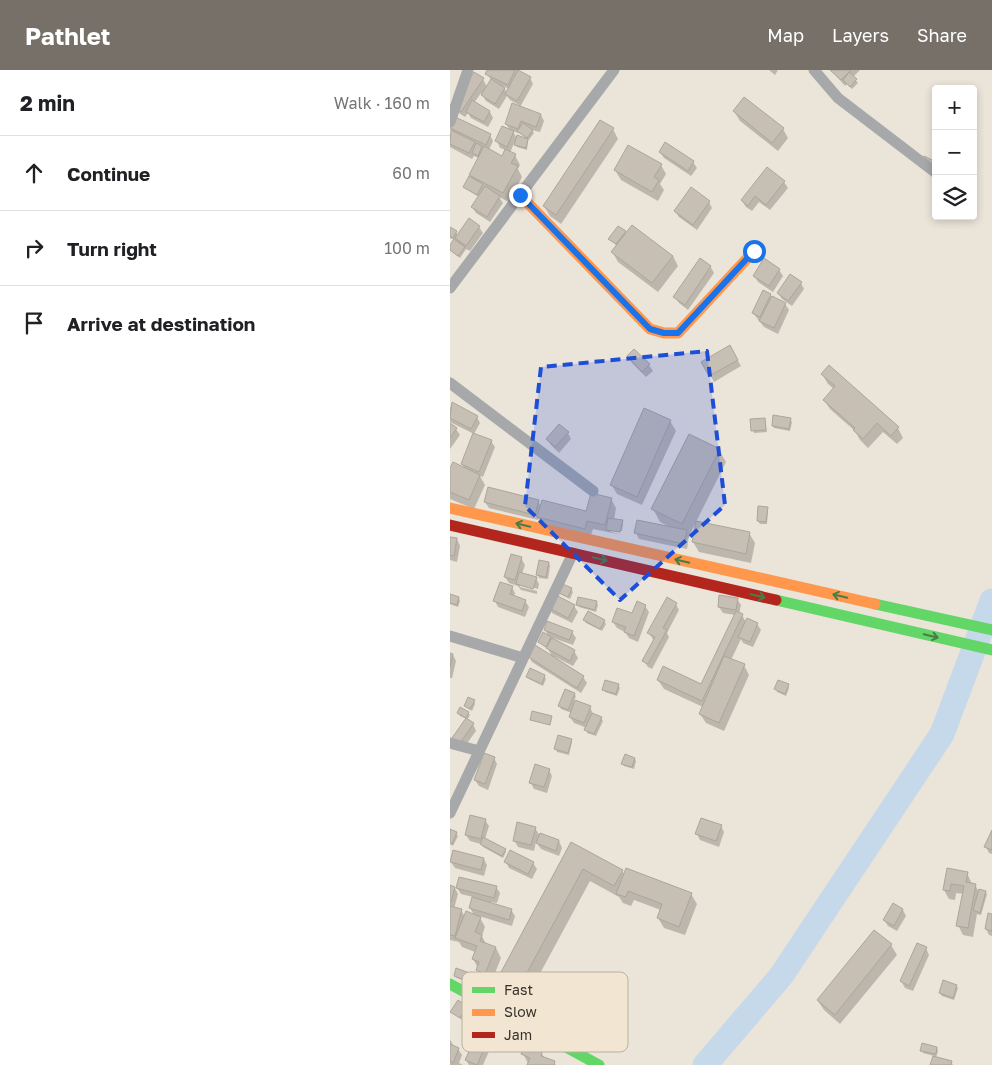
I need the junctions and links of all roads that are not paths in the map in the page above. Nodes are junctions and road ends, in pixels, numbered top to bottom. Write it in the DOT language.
graph roads {
  1 [pos="468,70"];
  2 [pos="614,70"];
  3 [pos="814,70"];
  4 [pos="450,122"];
  5 [pos="932,170"];
  6 [pos="520,195"];
  7 [pos="754,251"];
  8 [pos="450,288"];
  9 [pos="450,383"];
  10 [pos="593,491"];
  11 [pos="450,508"];
  12 [pos="450,525"];
  13 [pos="572,553"];
  14 [pos="992,630"];
  15 [pos="450,636"];
  16 [pos="992,650"];
  17 [pos="523,658"];
  18 [pos="450,743"];
  19 [pos="479,751"];
  20 [pos="450,813"];
  21 [pos="450,984"];
  22 [pos="462,991"];
  23 [pos="575,1052"];
  24 [pos="599,1065"];
  1 -- 4 [label="street"];
  2 -- 6 [label="street"];
  3 -- 5 [label="street"];
  6 -- 7 [label="main road"];
  6 -- 8 [label="street"];
  9 -- 10 [label="street"];
  14 -- 11 [label="main road, one-way"];
  12 -- 13 [label="main road"];
  13 -- 16 [label="main road, one-way"];
  13 -- 17 [label="street"];
  15 -- 17 [label="street"];
  17 -- 19 [label="street"];
  18 -- 19 [label="street"];
  19 -- 20 [label="street"];
  21 -- 22 [label="main road"];
  23 -- 24 [label="main road"];
}
